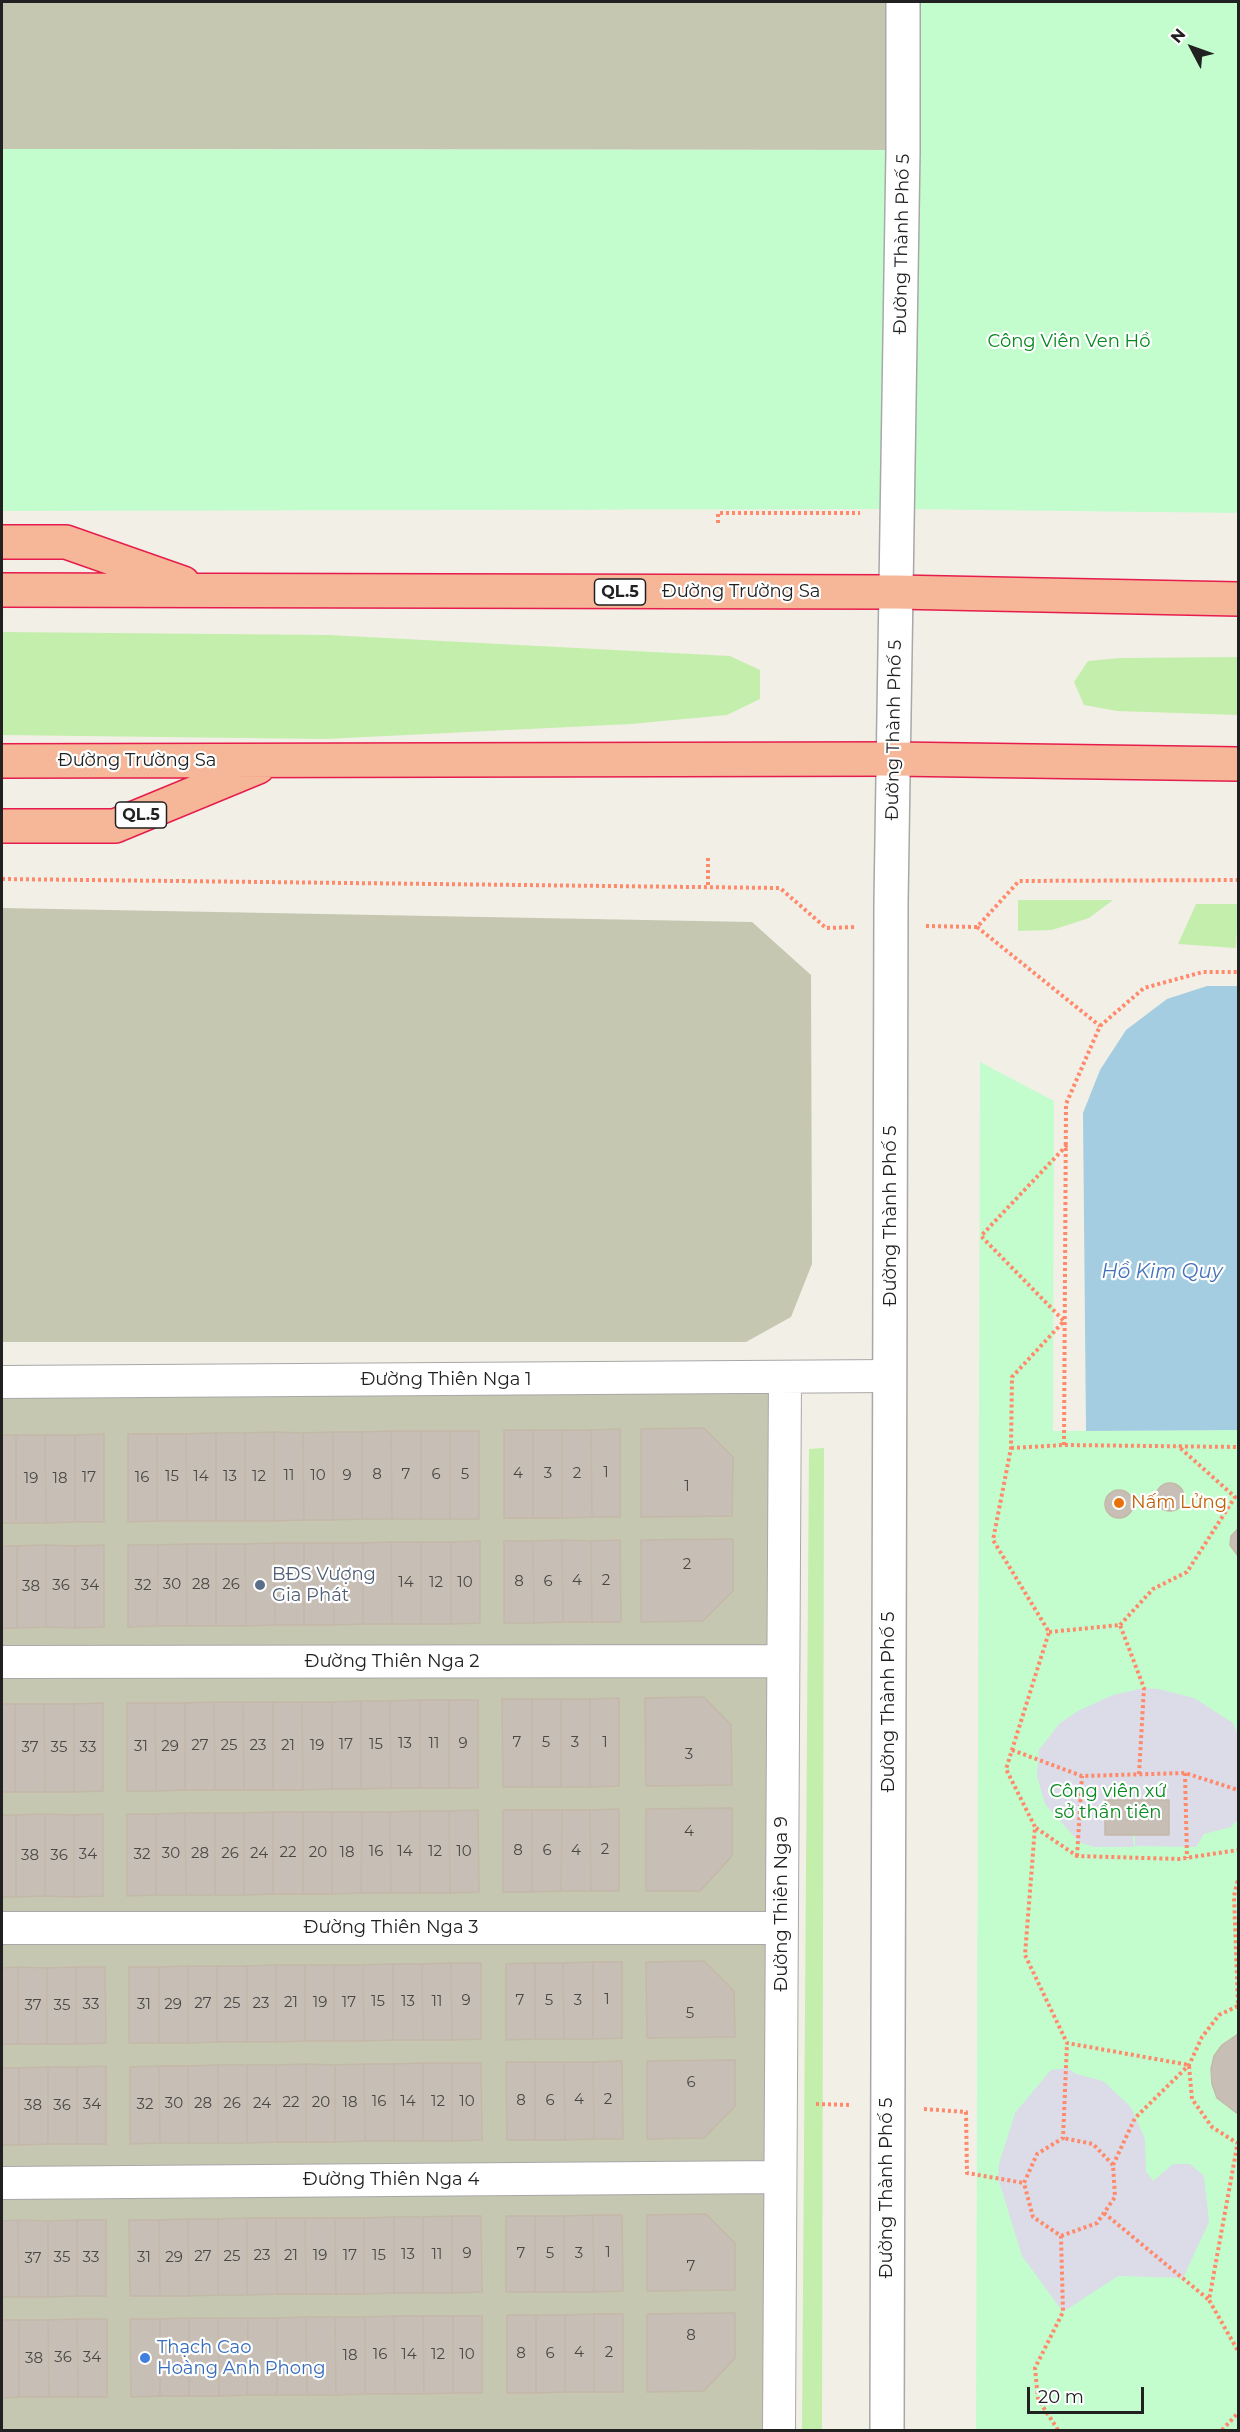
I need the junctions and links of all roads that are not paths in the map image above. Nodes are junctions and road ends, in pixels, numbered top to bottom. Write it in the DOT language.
graph roads {
  1 [pos="903,2"];
  2 [pos="2,542"];
  3 [pos="2,590"];
  4 [pos="208,591"];
  5 [pos="896,592"];
  6 [pos="1239,599"];
  7 [pos="894,759"];
  8 [pos="2,761"];
  9 [pos="272,761"];
  10 [pos="1239,764"];
  11 [pos="2,826"];
  12 [pos="890,1376"];
  13 [pos="785,1378"];
  14 [pos="2,1382"];
  15 [pos="783,1661"];
  16 [pos="2,1662"];
  17 [pos="2,1928"];
  18 [pos="781,1928"];
  19 [pos="780,2177"];
  20 [pos="2,2183"];
  21 [pos="779,2430"];
  22 [pos="886,2430"];
  1 -- 5 [label="street, Đường Thành Phố 5"];
  2 -- 4 [label="highway, Đường Trường Sa / QL.5"];
  3 -- 4 [label="highway, Đường Trường Sa / QL.5"];
  4 -- 5 [label="highway, Đường Trường Sa / QL.5"];
  5 -- 6 [label="highway, Đường Trường Sa / QL.5"];
  5 -- 7 [label="street, Đường Thành Phố 5"];
  7 -- 9 [label="highway, Đường Trường Sa / QL.5"];
  7 -- 10 [label="highway, Đường Trường Sa / QL.5"];
  7 -- 12 [label="street, Đường Thành Phố 5"];
  8 -- 9 [label="highway, Đường Trường Sa / QL.5"];
  9 -- 11 [label="highway, Đường Trường Sa / QL.5"];
  12 -- 13 [label="street, Đường Thiên Nga 1"];
  12 -- 22 [label="street, Đường Thành Phố 5"];
  13 -- 14 [label="street, Đường Thiên Nga 1"];
  13 -- 15 [label="street, Đường Thiên Nga 9"];
  15 -- 16 [label="street, Đường Thiên Nga 2"];
  15 -- 18 [label="street, Đường Thiên Nga 9"];
  17 -- 18 [label="street, Đường Thiên Nga 3"];
  18 -- 19 [label="street, Đường Thiên Nga 9"];
  19 -- 20 [label="street, Đường Thiên Nga 4"];
  19 -- 21 [label="street, Đường Thiên Nga 9"];
}
